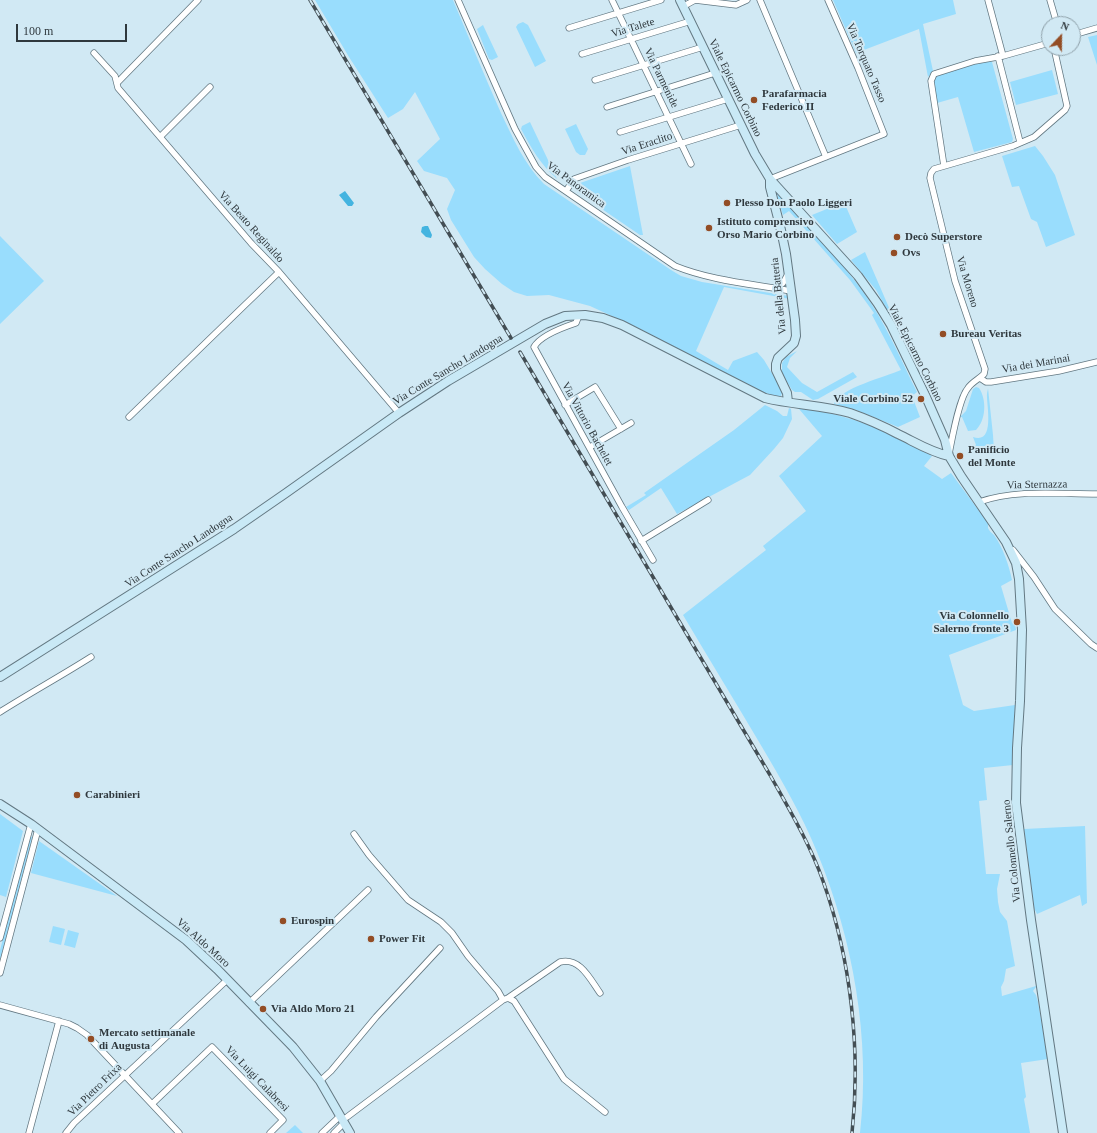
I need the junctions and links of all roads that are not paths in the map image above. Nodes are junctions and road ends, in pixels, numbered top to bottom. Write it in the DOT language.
graph roads {
  1 [pos="198,0"];
  2 [pos="458,0"];
  3 [pos="612,0"];
  4 [pos="661,0"];
  5 [pos="695,0"];
  6 [pos="747,0"];
  7 [pos="760,0"];
  8 [pos="828,0"];
  9 [pos="988,0"];
  10 [pos="1050,0"];
  11 [pos="682,3"];
  12 [pos="618,13"];
  13 [pos="1055,16"];
  14 [pos="691,21"];
  15 [pos="569,28"];
  16 [pos="1097,28"];
  17 [pos="1081,33"];
  18 [pos="631,39"];
  19 [pos="1041,45"];
  20 [pos="703,47"];
  21 [pos="94,53"];
  22 [pos="582,54"];
  23 [pos="1000,56"];
  24 [pos="1056,56"];
  25 [pos="644,65"];
  26 [pos="715,73"];
  27 [pos="595,80"];
  28 [pos="116,83"];
  29 [pos="210,86"];
  30 [pos="656,91"];
  31 [pos="728,99"];
  32 [pos="607,107"];
  33 [pos="669,117"];
  34 [pos="741,125"];
  35 [pos="620,132"];
  36 [pos="160,136"];
  37 [pos="1020,142"];
  38 [pos="681,144"];
  39 [pos="826,156"];
  40 [pos="691,164"];
  41 [pos="944,166"];
  42 [pos="770,179"];
  43 [pos="566,191"];
  44 [pos="789,271"];
  45 [pos="279,272"];
  46 [pos="772,288"];
  47 [pos="791,291"];
  48 [pos="579,315"];
  49 [pos="1097,362"];
  50 [pos="980,378"];
  51 [pos="788,402"];
  52 [pos="565,405"];
  53 [pos="399,412"];
  54 [pos="129,417"];
  55 [pos="631,423"];
  56 [pos="621,429"];
  57 [pos="948,439"];
  58 [pos="590,447"];
  59 [pos="949,456"];
  60 [pos="1097,494"];
  61 [pos="708,500"];
  62 [pos="979,502"];
  63 [pos="641,540"];
  64 [pos="1006,542"];
  65 [pos="653,560"];
  66 [pos="1029,571"];
  67 [pos="1019,579"];
  68 [pos="1097,648"];
  69 [pos="91,657"];
  70 [pos="0,677"];
  71 [pos="0,712"];
  72 [pos="2,804"];
  73 [pos="34,827"];
  74 [pos="354,834"];
  75 [pos="368,890"];
  76 [pos="0,938"];
  77 [pos="440,948"];
  78 [pos="0,973"];
  79 [pos="226,980"];
  80 [pos="600,993"];
  81 [pos="506,999"];
  82 [pos="249,1003"];
  83 [pos="0,1005"];
  84 [pos="59,1021"];
  85 [pos="124,1075"];
  86 [pos="320,1081"];
  87 [pos="152,1104"];
  88 [pos="605,1112"];
  89 [pos="342,1120"];
  90 [pos="29,1133"];
  91 [pos="66,1133"];
  92 [pos="179,1133"];
  93 [pos="270,1133"];
  94 [pos="322,1133"];
  95 [pos="334,1133"];
  96 [pos="350,1133"];
  97 [pos="1063,1133"];
  1 -- 28 [label="street"];
  2 -- 43 [label="street, Via Panoramica"];
  3 -- 12 [label="street, Via Parmenide"];
  4 -- 12 [label="street"];
  5 -- 6 [label="street"];
  5 -- 11 [label="street"];
  7 -- 39 [label="street"];
  8 -- 39 [label="street, Via Torquato Tasso"];
  9 -- 23 [label="street"];
  10 -- 13 [label="street"];
  11 -- 14 [label="main road, Viale Epicarmo Corbino"];
  12 -- 15 [label="street"];
  12 -- 18 [label="street, Via Parmenide"];
  14 -- 18 [label="street, Via Talete"];
  14 -- 20 [label="main road, Viale Epicarmo Corbino"];
  16 -- 17 [label="street"];
  18 -- 22 [label="street, Via Talete"];
  18 -- 25 [label="street, Via Parmenide"];
  19 -- 23 [label="street"];
  20 -- 25 [label="street"];
  20 -- 26 [label="main road, Viale Epicarmo Corbino"];
  21 -- 28 [label="street, Via Beato Reginaldo"];
  23 -- 37 [label="street"];
  23 -- 41 [label="street"];
  24 -- 37 [label="street, Via Moreno"];
  25 -- 27 [label="street"];
  25 -- 30 [label="street, Via Parmenide"];
  26 -- 30 [label="street"];
  26 -- 31 [label="main road, Viale Epicarmo Corbino"];
  28 -- 36 [label="street, Via Beato Reginaldo"];
  29 -- 36 [label="street"];
  30 -- 32 [label="street"];
  30 -- 33 [label="street, Via Parmenide"];
  31 -- 33 [label="street"];
  31 -- 34 [label="main road, Viale Epicarmo Corbino"];
  33 -- 35 [label="street"];
  33 -- 38 [label="street, Via Parmenide"];
  34 -- 38 [label="street, Via Eraclito"];
  34 -- 42 [label="main road, Viale Epicarmo Corbino"];
  36 -- 45 [label="street, Via Beato Reginaldo"];
  37 -- 41 [label="street, Via Moreno"];
  38 -- 40 [label="street, Via Parmenide"];
  38 -- 43 [label="street, Via Eraclito"];
  39 -- 42 [label="street"];
  41 -- 50 [label="street, Via Moreno"];
  42 -- 44 [label="main road, Via della Batteria"];
  42 -- 57 [label="main road, Viale Epicarmo Corbino"];
  43 -- 46 [label="street, Via Panoramica"];
  44 -- 46 [label="street"];
  44 -- 47 [label="main road, Via della Batteria"];
  45 -- 53 [label="street, Via Beato Reginaldo"];
  45 -- 54 [label="street"];
  46 -- 47 [label="street, Via Panoramica"];
  47 -- 51 [label="main road, Via della Batteria"];
  48 -- 51 [label="main road, Via Conte Sancho Landogna"];
  48 -- 52 [label="street, Via Vittorio Bachelet"];
  48 -- 53 [label="main road, Via Conte Sancho Landogna"];
  49 -- 50 [label="street, Via dei Marinai"];
  50 -- 57 [label="street"];
  51 -- 59 [label="main road, Via Conte Sancho Landogna"];
  52 -- 56 [label="street"];
  52 -- 58 [label="street, Via Vittorio Bachelet"];
  53 -- 70 [label="main road, Via Conte Sancho Landogna"];
  55 -- 56 [label="street"];
  56 -- 58 [label="street"];
  57 -- 59 [label="main road, Viale Epicarmo Corbino"];
  58 -- 63 [label="street, Via Vittorio Bachelet"];
  59 -- 62 [label="main road, Viale Epicarmo Corbino"];
  60 -- 62 [label="street, Via Sternazza"];
  61 -- 63 [label="street"];
  62 -- 64 [label="main road, Via Colonnello Salerno"];
  63 -- 65 [label="street, Via Vittorio Bachelet"];
  64 -- 66 [label="street"];
  64 -- 67 [label="main road, Via Colonnello Salerno"];
  66 -- 67 [label="street"];
  66 -- 68 [label="street"];
  67 -- 97 [label="main road, Via Colonnello Salerno"];
  69 -- 71 [label="street"];
  72 -- 73 [label="main road, Via Aldo Moro"];
  73 -- 76 [label="street"];
  73 -- 78 [label="street"];
  73 -- 79 [label="main road, Via Aldo Moro"];
  74 -- 81 [label="street"];
  75 -- 82 [label="street"];
  77 -- 86 [label="street"];
  79 -- 82 [label="main road, Via Aldo Moro"];
  79 -- 85 [label="street, Via Pietro Frixa"];
  80 -- 81 [label="street"];
  81 -- 88 [label="street"];
  81 -- 89 [label="street"];
  82 -- 86 [label="main road, Via Aldo Moro"];
  83 -- 84 [label="street"];
  84 -- 85 [label="street"];
  84 -- 90 [label="street"];
  85 -- 87 [label="street"];
  85 -- 91 [label="street, Via Pietro Frixa"];
  86 -- 89 [label="main road, Via Aldo Moro"];
  87 -- 92 [label="street"];
  87 -- 93 [label="street, Via Luigi Calabresi"];
  89 -- 94 [label="street"];
  89 -- 95 [label="street"];
  89 -- 96 [label="main road, Via Aldo Moro"];
}
